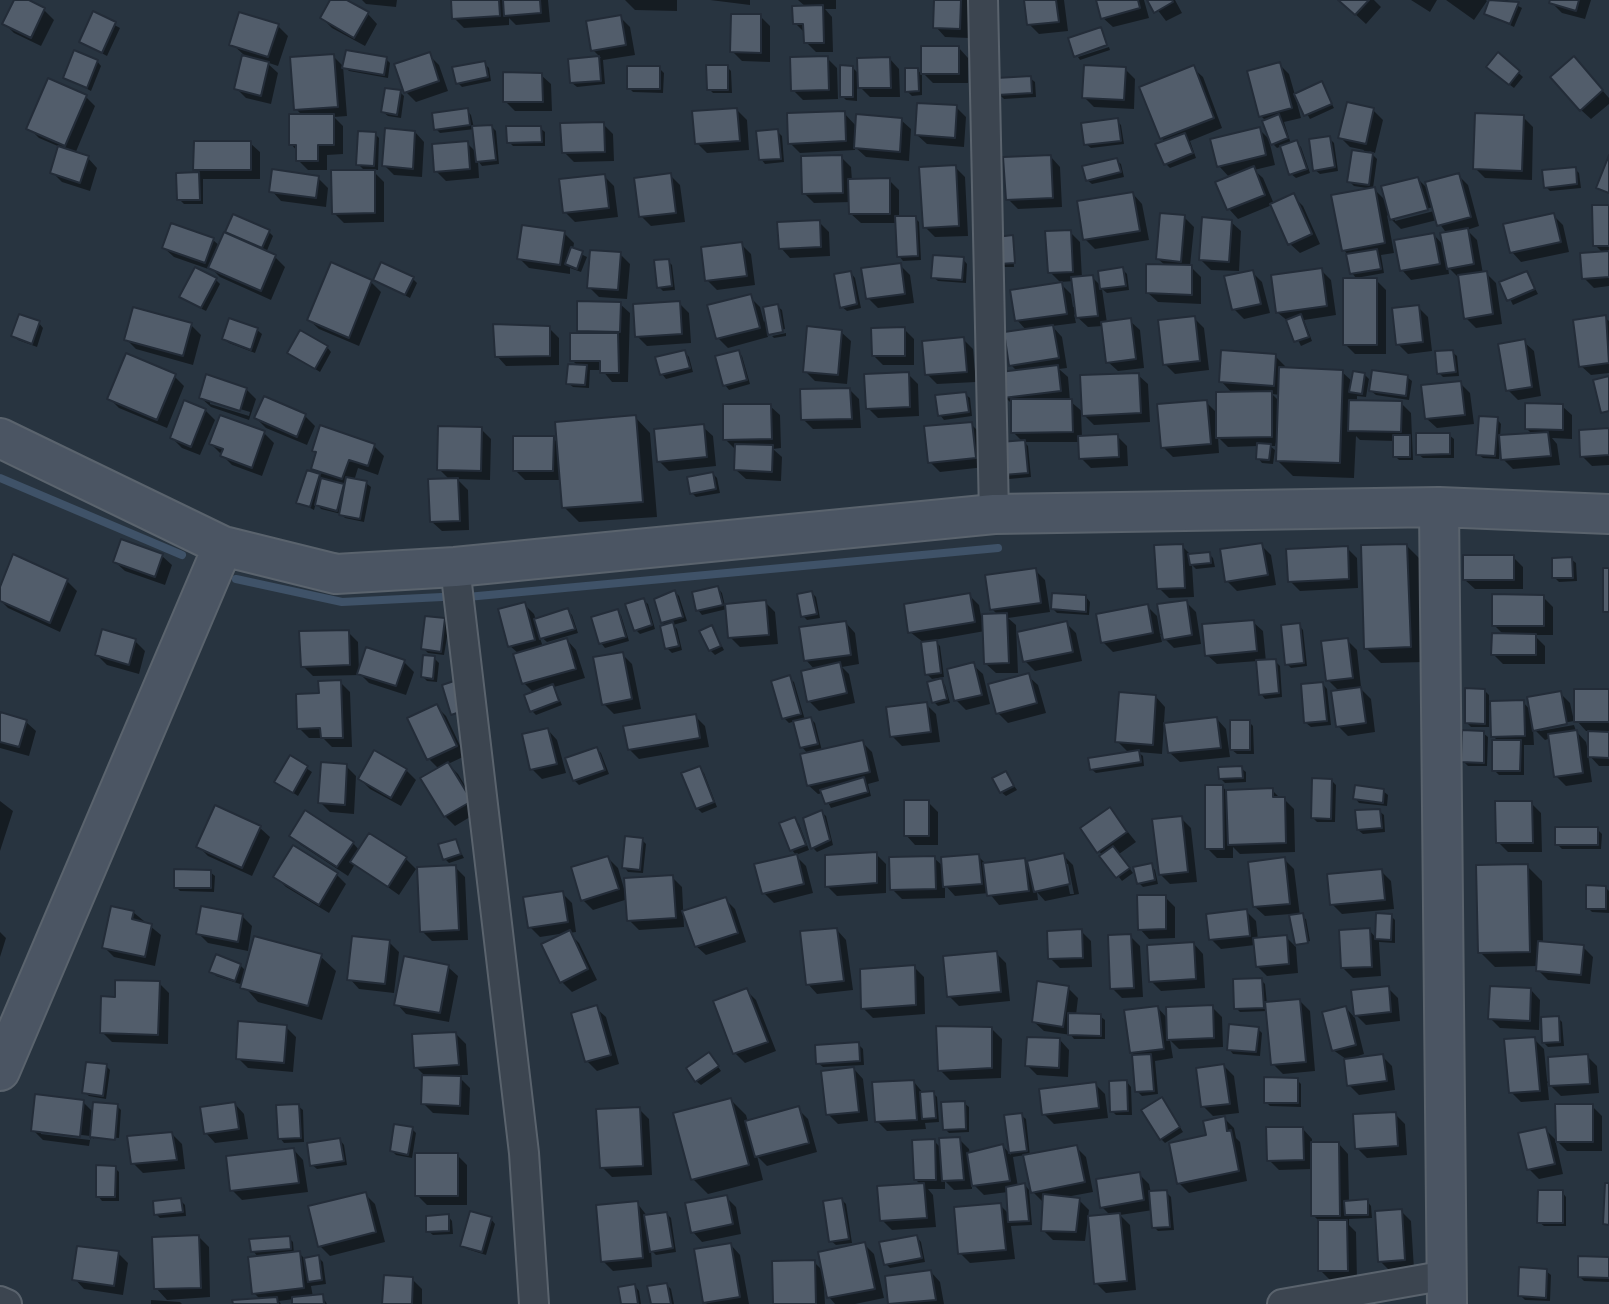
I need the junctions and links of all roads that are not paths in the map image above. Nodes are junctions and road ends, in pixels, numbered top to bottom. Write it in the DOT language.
graph roads {
  1 [pos="983,0"];
  2 [pos="0,438"];
  3 [pos="1439,507"];
  4 [pos="994,514"];
  5 [pos="1609,514"];
  6 [pos="223,546"];
  7 [pos="455,567"];
  8 [pos="0,1071"];
  9 [pos="1447,1290"];
  10 [pos="0,1301"];
  11 [pos="7,1304"];
  12 [pos="534,1304"];
  13 [pos="1282,1304"];
  1 -- 4 [label="street"];
  2 -- 6 [label="main road"];
  3 -- 4 [label="main road"];
  3 -- 5 [label="main road"];
  3 -- 9 [label="main road"];
  4 -- 7 [label="main road"];
  6 -- 7 [label="main road"];
  6 -- 8 [label="main road"];
  7 -- 12 [label="street"];
  9 -- 13 [label="street"];
  10 -- 11 [label="street"];
}
